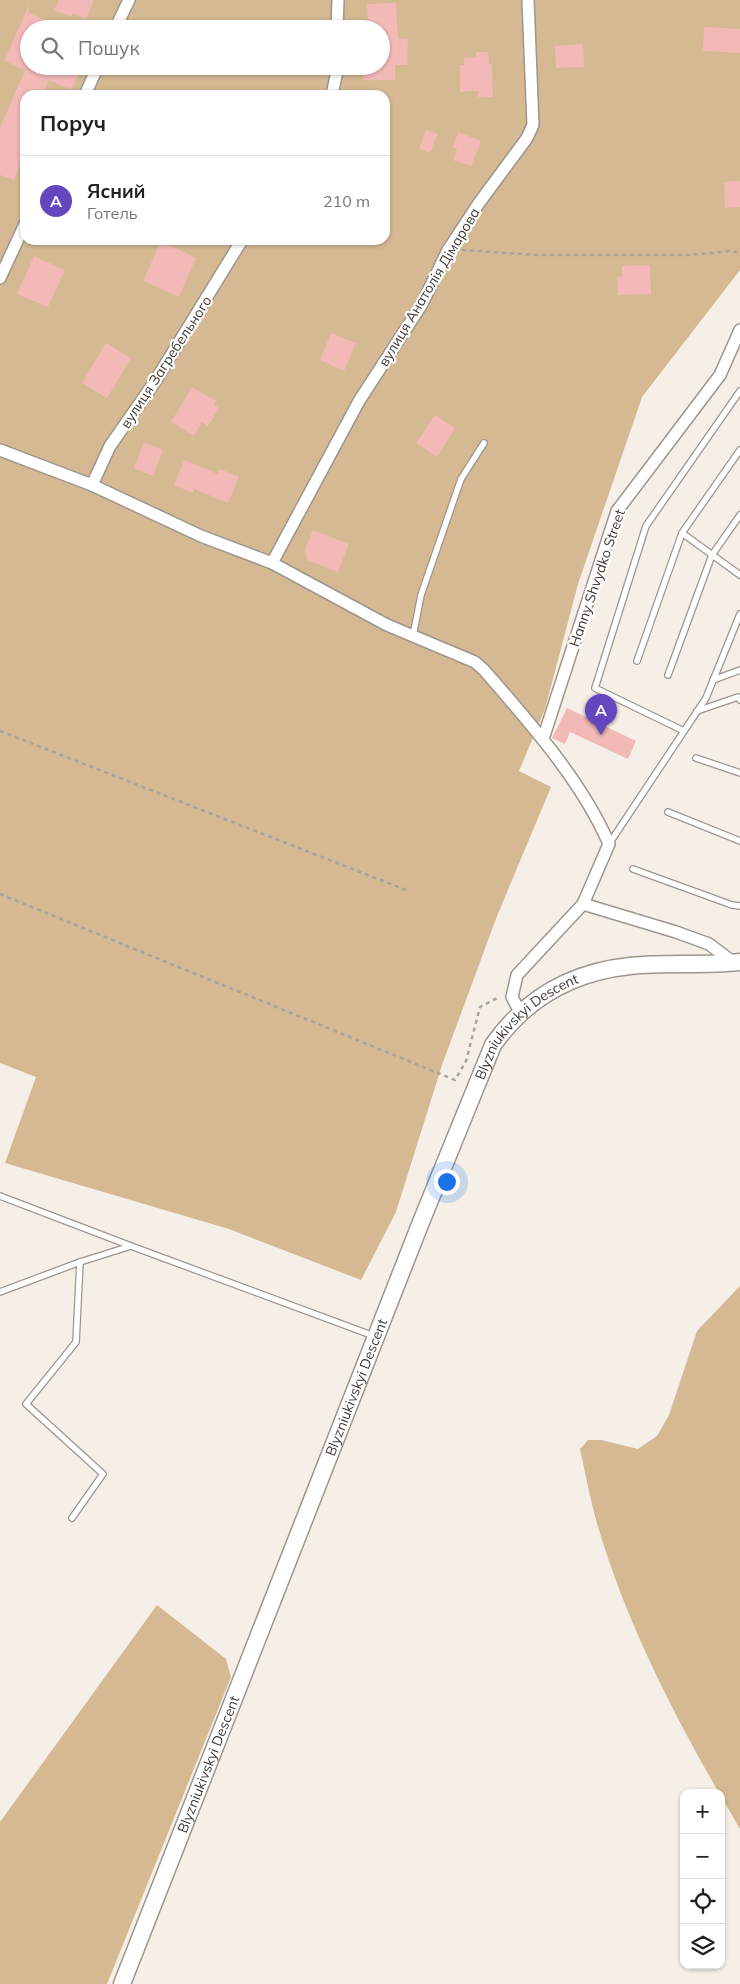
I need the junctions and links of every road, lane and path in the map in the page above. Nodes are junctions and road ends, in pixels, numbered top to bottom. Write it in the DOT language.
graph roads {
  1 [pos="129,0"];
  2 [pos="338,0"];
  3 [pos="528,0"];
  4 [pos="119,20"];
  5 [pos="337,20"];
  6 [pos="94,75"];
  7 [pos="336,75"];
  8 [pos="87,90"];
  9 [pos="333,90"];
  10 [pos="20,235"];
  11 [pos="239,245"];
  12 [pos="448,250"];
  13 [pos="740,253"];
  14 [pos="0,278"];
  15 [pos="740,330"];
  16 [pos="740,391"];
  17 [pos="484,443"];
  18 [pos="0,450"];
  19 [pos="740,450"];
  20 [pos="92,485"];
  21 [pos="740,515"];
  22 [pos="682,533"];
  23 [pos="712,555"];
  24 [pos="272,563"];
  25 [pos="740,574"];
  26 [pos="740,614"];
  27 [pos="413,636"];
  28 [pos="637,661"];
  29 [pos="740,670"];
  30 [pos="668,675"];
  31 [pos="713,680"];
  32 [pos="740,700"];
  33 [pos="697,711"];
  34 [pos="0,731"];
  35 [pos="684,731"];
  36 [pos="543,740"];
  37 [pos="696,758"];
  38 [pos="740,773"];
  39 [pos="668,812"];
  40 [pos="740,841"];
  41 [pos="609,844"];
  42 [pos="633,869"];
  43 [pos="406,890"];
  44 [pos="0,894"];
  45 [pos="583,904"];
  46 [pos="740,906"];
  47 [pos="737,963"];
  48 [pos="505,994"];
  49 [pos="520,1012"];
  50 [pos="0,1196"];
  51 [pos="130,1246"];
  52 [pos="80,1262"];
  53 [pos="0,1292"];
  54 [pos="377,1337"];
  55 [pos="72,1518"];
  56 [pos="122,1984"];
  1 -- 4 [label="street"];
  2 -- 5 [label="street"];
  3 -- 12 [label="street, вулиця Анатолія Дімарова"];
  6 -- 8 [label="street"];
  7 -- 9 [label="street"];
  10 -- 14 [label="street"];
  11 -- 20 [label="street, вулиця Загребельного"];
  12 -- 13 [label="path"];
  12 -- 24 [label="street, вулиця Анатолія Дімарова"];
  15 -- 36 [label="street, Hanny Shvydko Street"];
  16 -- 35 [label="lane"];
  17 -- 27 [label="lane"];
  18 -- 20 [label="street"];
  19 -- 22 [label="lane"];
  20 -- 24 [label="street"];
  21 -- 23 [label="lane"];
  22 -- 23 [label="lane"];
  22 -- 28 [label="lane"];
  23 -- 25 [label="lane"];
  23 -- 30 [label="lane"];
  24 -- 27 [label="street"];
  26 -- 31 [label="lane"];
  27 -- 36 [label="street"];
  29 -- 31 [label="lane"];
  31 -- 33 [label="lane"];
  32 -- 33 [label="lane"];
  33 -- 35 [label="lane"];
  34 -- 43 [label="path"];
  35 -- 41 [label="lane"];
  36 -- 41 [label="street"];
  37 -- 38 [label="lane"];
  39 -- 40 [label="lane"];
  41 -- 45 [label="street"];
  42 -- 46 [label="lane"];
  44 -- 48 [label="path"];
  45 -- 47 [label="street"];
  45 -- 49 [label="street"];
  47 -- 49 [label="street, Blyzniukivskyi Descent"];
  49 -- 54 [label="street, Blyzniukivskyi Descent"];
  50 -- 51 [label="lane"];
  51 -- 52 [label="lane"];
  51 -- 54 [label="lane"];
  52 -- 53 [label="lane"];
  52 -- 55 [label="lane"];
  54 -- 56 [label="street, Blyzniukivskyi Descent"];
}
